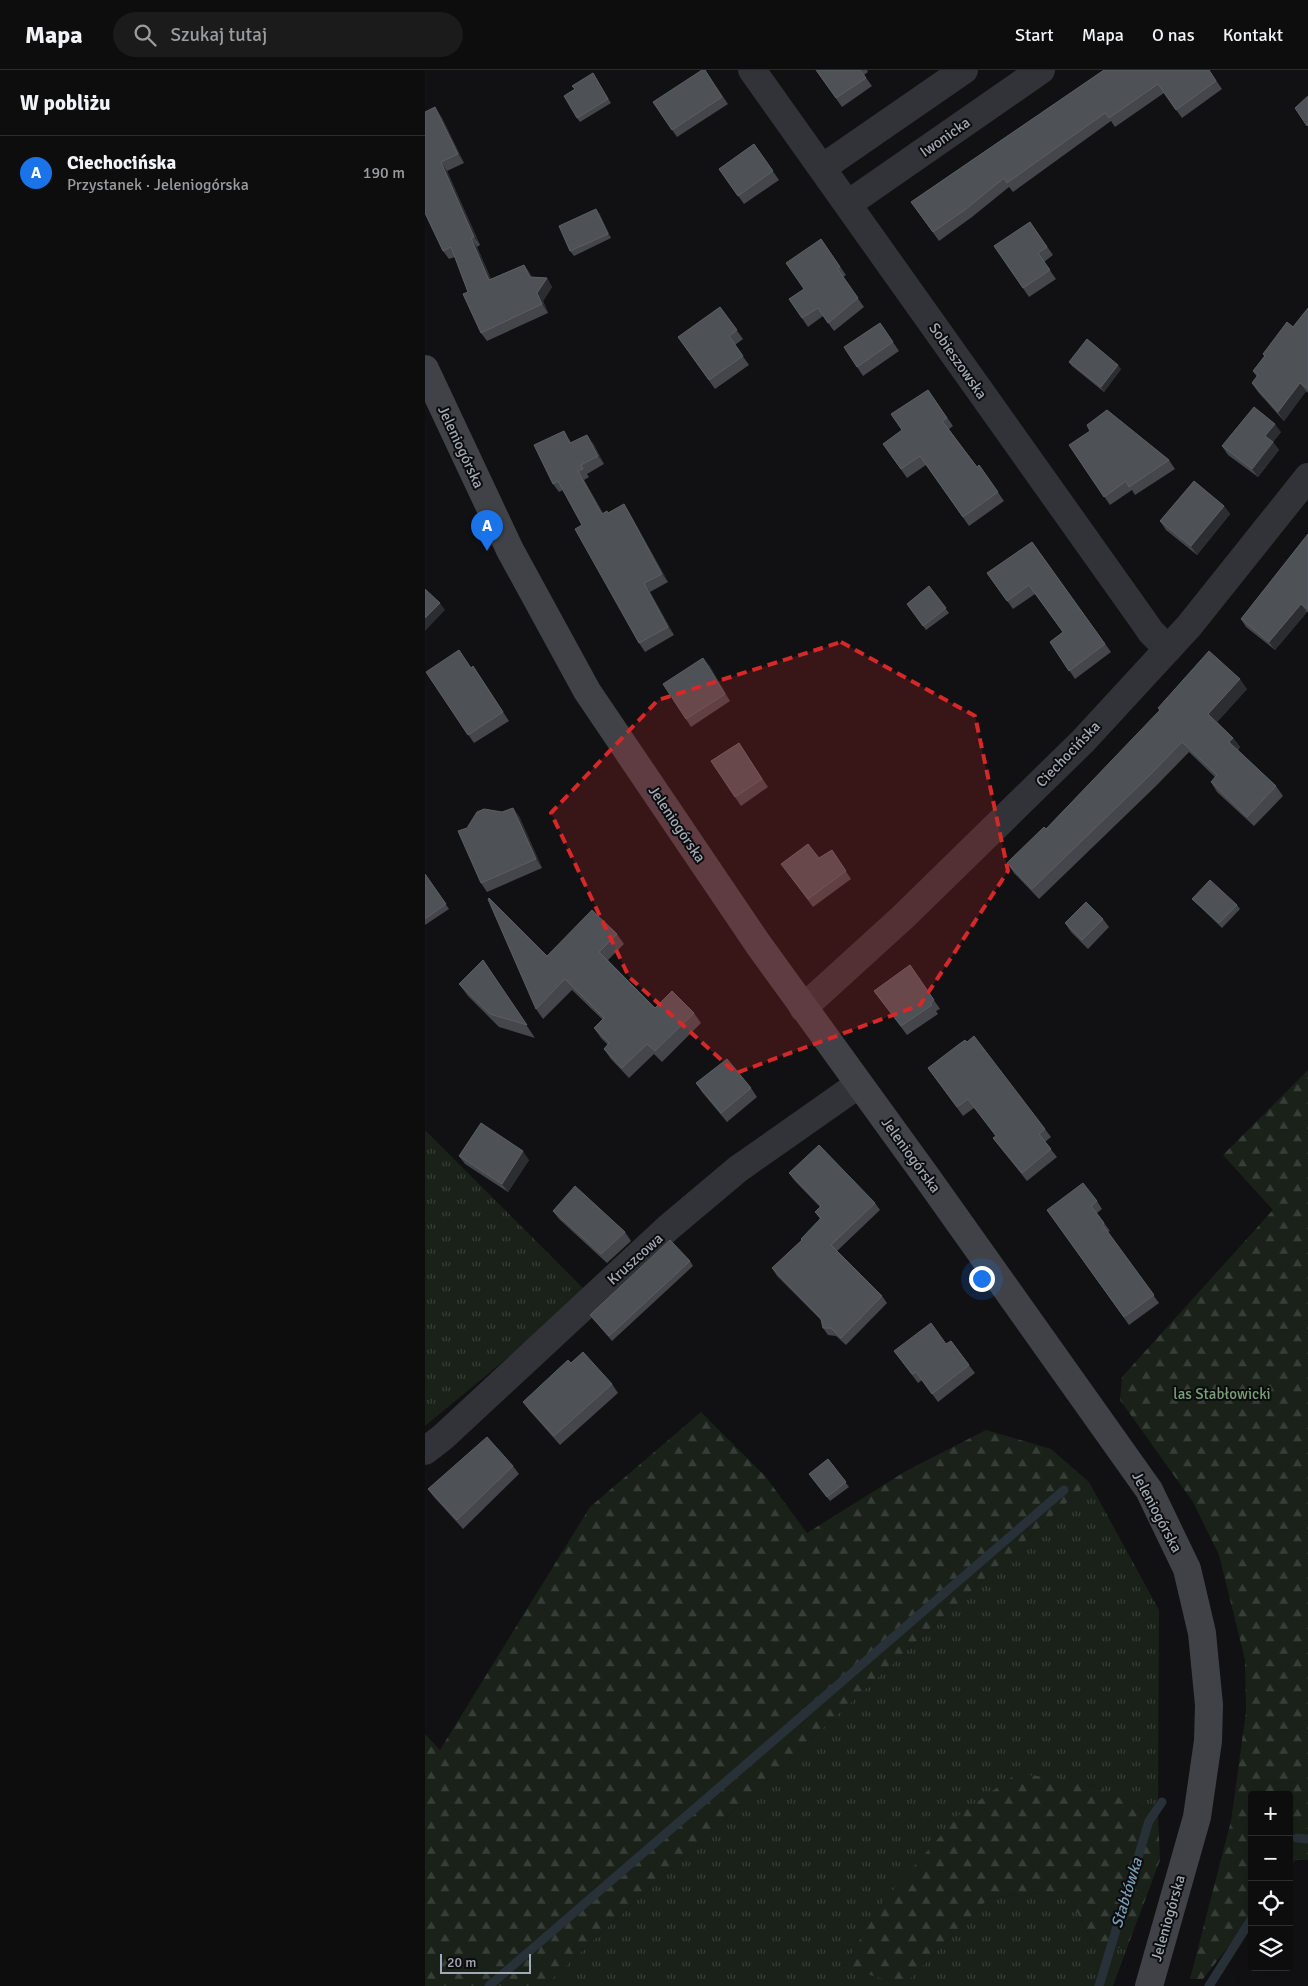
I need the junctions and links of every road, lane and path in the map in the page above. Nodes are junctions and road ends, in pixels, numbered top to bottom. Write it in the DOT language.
graph roads {
  1 [pos="753,70"];
  2 [pos="964,70"];
  3 [pos="1041,70"];
  4 [pos="822,168"];
  5 [pos="848,204"];
  6 [pos="425,369"];
  7 [pos="1308,477"];
  8 [pos="1168,649"];
  9 [pos="803,1008"];
  10 [pos="859,1084"];
  11 [pos="425,1451"];
  12 [pos="1149,1986"];
  1 -- 4 [label="street, Sobieszowska"];
  2 -- 4 [label="street"];
  3 -- 5 [label="street, Iwonicka"];
  4 -- 5 [label="street, Sobieszowska"];
  5 -- 8 [label="street, Sobieszowska"];
  6 -- 9 [label="street, Jeleniogórska"];
  7 -- 8 [label="street, Ciechocińska"];
  8 -- 9 [label="street, Ciechocińska"];
  9 -- 10 [label="street, Jeleniogórska"];
  10 -- 11 [label="street, Kruszcowa"];
  10 -- 12 [label="street, Jeleniogórska"];
}
